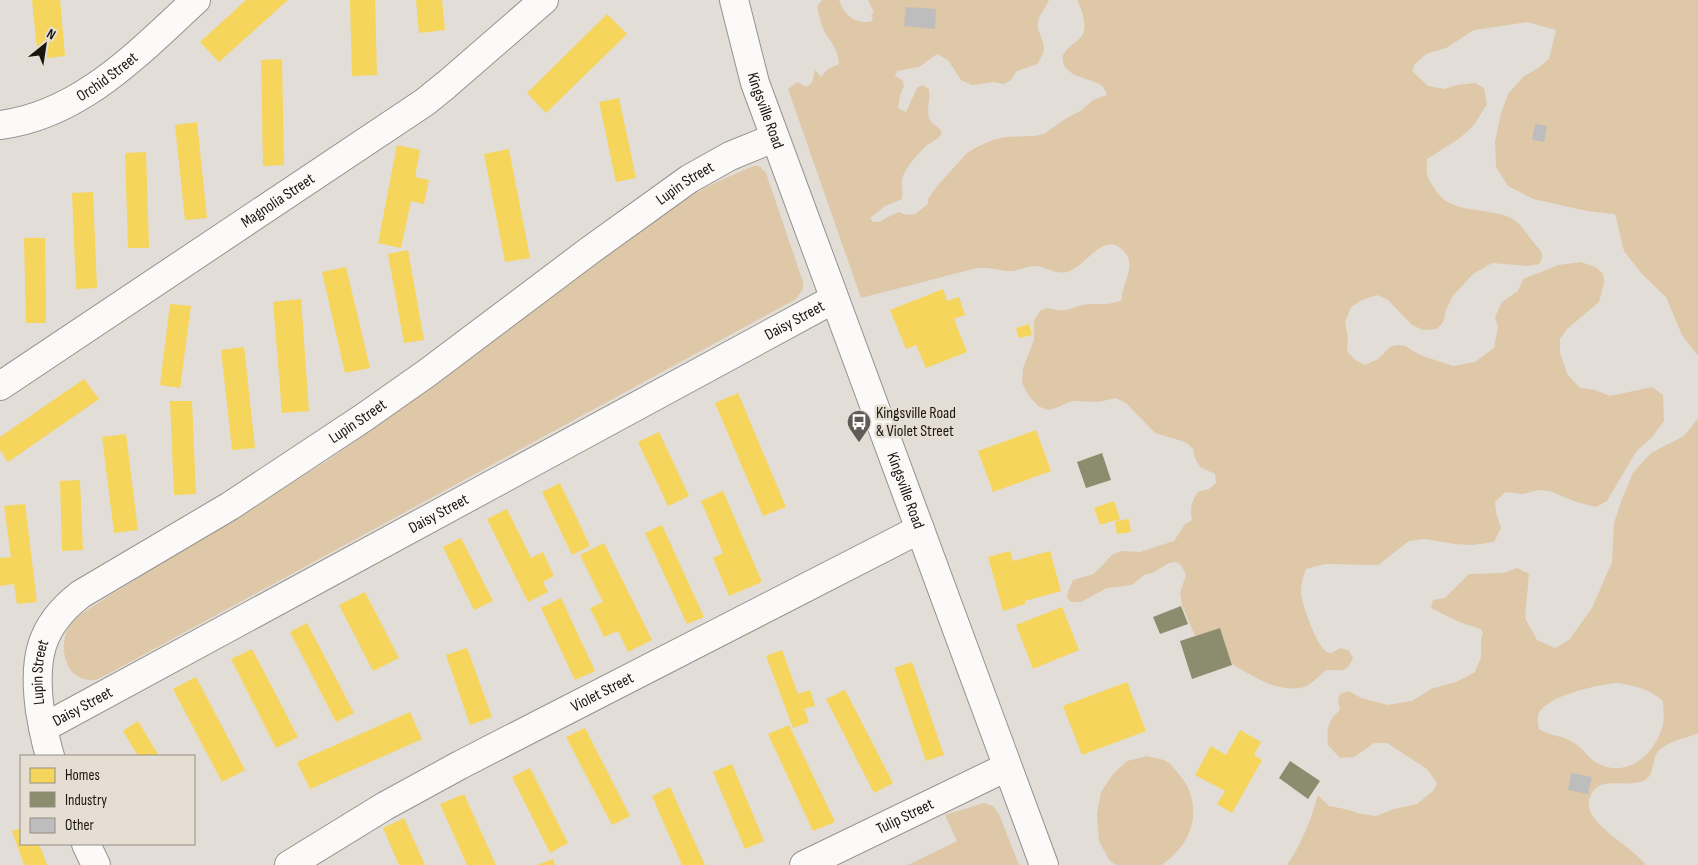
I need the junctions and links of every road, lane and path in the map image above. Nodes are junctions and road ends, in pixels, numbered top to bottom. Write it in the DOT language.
graph roads {
  1 [pos="196,0"];
  2 [pos="544,0"];
  3 [pos="734,0"];
  4 [pos="0,125"];
  5 [pos="774,138"];
  6 [pos="834,299"];
  7 [pos="0,386"];
  8 [pos="920,529"];
  9 [pos="43,728"];
  10 [pos="50,755"];
  11 [pos="1008,767"];
  12 [pos="86,845"];
  13 [pos="96,865"];
  14 [pos="288,865"];
  15 [pos="804,865"];
  16 [pos="1044,865"];
  1 -- 4 [label="street, Orchid Street"];
  2 -- 7 [label="street, Magnolia Street"];
  3 -- 5 [label="street, Kingsville Road"];
  5 -- 6 [label="street, Kingsville Road"];
  5 -- 9 [label="street, Lupin Street"];
  6 -- 8 [label="street, Kingsville Road"];
  6 -- 9 [label="street, Daisy Street"];
  8 -- 11 [label="street, Kingsville Road"];
  8 -- 14 [label="street, Violet Street"];
  9 -- 10 [label="street, Lupin Street"];
  11 -- 15 [label="street, Tulip Street"];
  11 -- 16 [label="street, Kingsville Road"];
  12 -- 13 [label="street"];
}
